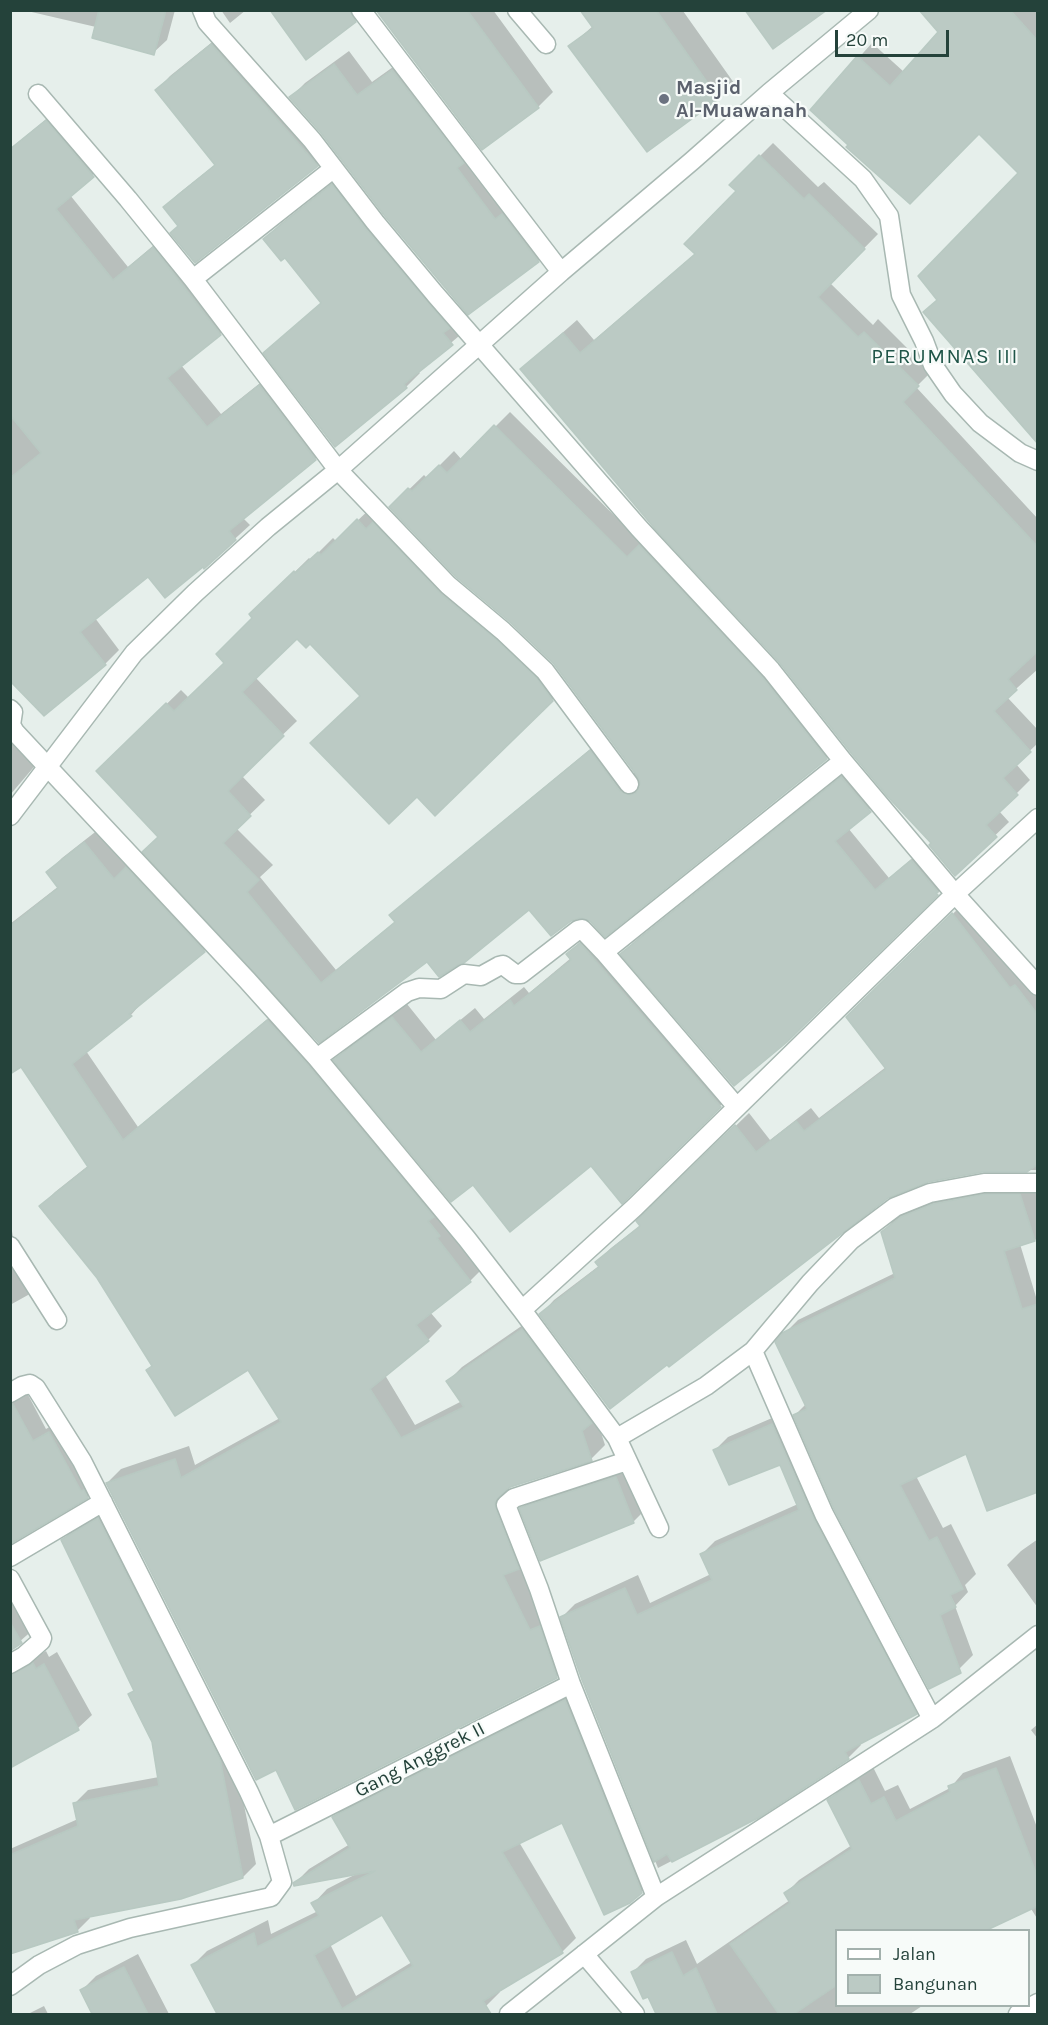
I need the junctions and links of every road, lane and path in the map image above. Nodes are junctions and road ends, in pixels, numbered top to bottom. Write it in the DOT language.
graph roads {
  1 [pos="202,10"];
  2 [pos="361,10"];
  3 [pos="517,10"];
  4 [pos="869,10"];
  5 [pos="546,44"];
  6 [pos="769,93"];
  7 [pos="38,94"];
  8 [pos="333,169"];
  9 [pos="561,272"];
  10 [pos="193,279"];
  11 [pos="481,345"];
  12 [pos="1038,461"];
  13 [pos="338,470"];
  14 [pos="10,709"];
  15 [pos="843,761"];
  16 [pos="47,765"];
  17 [pos="629,784"];
  18 [pos="10,816"];
  19 [pos="1038,818"];
  20 [pos="955,894"];
  21 [pos="604,952"];
  22 [pos="1038,986"];
  23 [pos="316,1058"];
  24 [pos="736,1106"];
  25 [pos="1036,1188"];
  26 [pos="10,1246"];
  27 [pos="522,1310"];
  28 [pos="57,1320"];
  29 [pos="753,1351"];
  30 [pos="10,1393"];
  31 [pos="617,1438"];
  32 [pos="627,1461"];
  33 [pos="103,1502"];
  34 [pos="659,1528"];
  35 [pos="10,1557"];
  36 [pos="10,1579"];
  37 [pos="1038,1635"];
  38 [pos="10,1664"];
  39 [pos="571,1684"];
  40 [pos="932,1719"];
  41 [pos="269,1836"];
  42 [pos="656,1896"];
  43 [pos="584,1954"];
  44 [pos="10,1986"];
  45 [pos="1038,2003"];
  46 [pos="510,2014"];
  47 [pos="635,2014"];
  48 [pos="1018,2014"];
  1 -- 8 [label="street"];
  2 -- 9 [label="street"];
  3 -- 5 [label="street"];
  4 -- 6 [label="street"];
  6 -- 9 [label="street"];
  6 -- 12 [label="street"];
  7 -- 10 [label="street"];
  8 -- 10 [label="street"];
  8 -- 11 [label="street"];
  9 -- 11 [label="street"];
  10 -- 13 [label="street"];
  11 -- 13 [label="street"];
  11 -- 15 [label="street"];
  13 -- 16 [label="street"];
  13 -- 17 [label="street"];
  14 -- 16 [label="street"];
  15 -- 20 [label="street"];
  15 -- 21 [label="street"];
  16 -- 18 [label="street"];
  16 -- 23 [label="street"];
  19 -- 20 [label="street"];
  20 -- 22 [label="street"];
  20 -- 24 [label="street"];
  21 -- 23 [label="street"];
  21 -- 24 [label="street"];
  23 -- 27 [label="street"];
  24 -- 27 [label="street"];
  25 -- 29 [label="street"];
  26 -- 28 [label="street"];
  27 -- 31 [label="street"];
  29 -- 31 [label="street"];
  29 -- 40 [label="street"];
  30 -- 33 [label="street"];
  31 -- 32 [label="street"];
  32 -- 34 [label="street"];
  32 -- 39 [label="street"];
  33 -- 35 [label="street"];
  33 -- 41 [label="street"];
  36 -- 38 [label="street"];
  37 -- 40 [label="street"];
  39 -- 41 [label="street, Gang Anggrek II"];
  39 -- 42 [label="street"];
  40 -- 42 [label="street"];
  41 -- 44 [label="street"];
  42 -- 43 [label="street"];
  43 -- 46 [label="street"];
  43 -- 47 [label="street"];
  45 -- 48 [label="street"];
}
